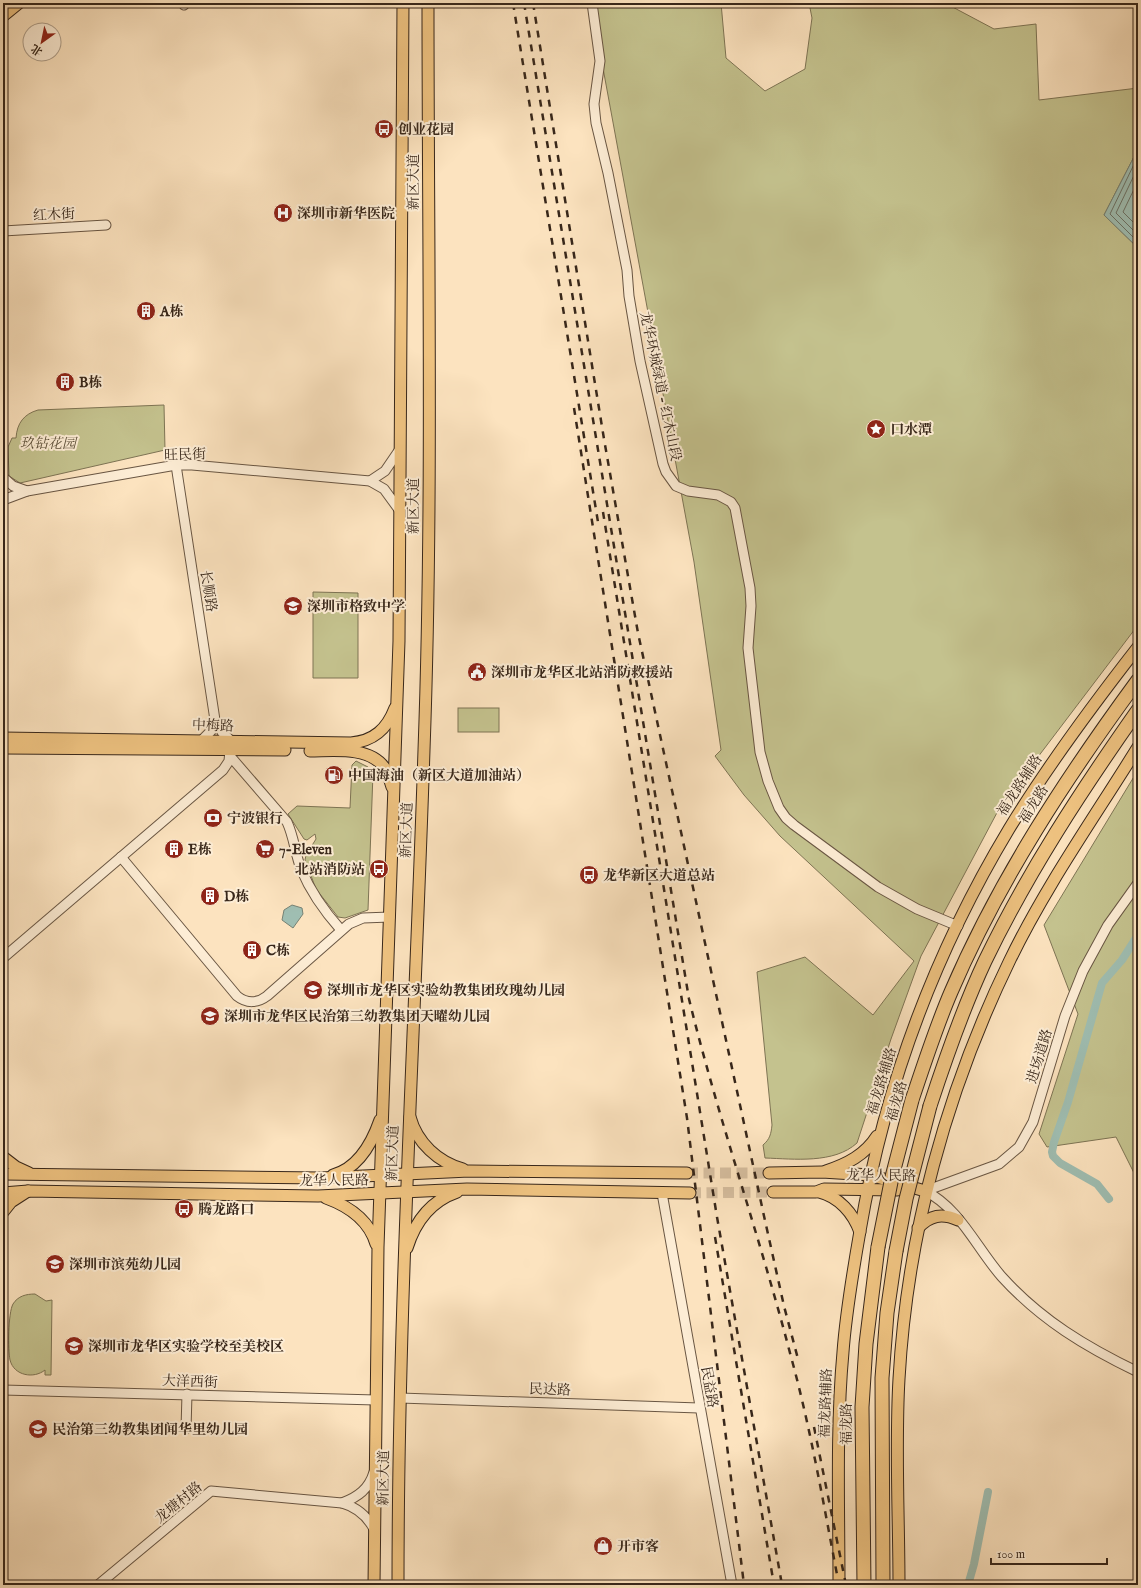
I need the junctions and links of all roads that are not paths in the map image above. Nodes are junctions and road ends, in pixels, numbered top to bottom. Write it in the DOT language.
graph roads {
  1 [pos="20,3"];
  2 [pos="402,3"];
  3 [pos="428,3"];
  4 [pos="592,3"];
  5 [pos="3,16"];
  6 [pos="106,225"];
  7 [pos="3,231"];
  8 [pos="400,449"];
  9 [pos="176,465"];
  10 [pos="3,477"];
  11 [pos="370,481"];
  12 [pos="27,491"];
  13 [pos="3,500"];
  14 [pos="400,511"];
  15 [pos="1138,647"];
  16 [pos="1138,680"];
  17 [pos="398,698"];
  18 [pos="1138,710"];
  19 [pos="215,720"];
  20 [pos="3,738"];
  21 [pos="202,740"];
  22 [pos="1138,747"];
  23 [pos="3,748"];
  24 [pos="230,749"];
  25 [pos="394,796"];
  26 [pos="121,857"];
  27 [pos="1138,883"];
  28 [pos="390,917"];
  29 [pos="953,924"];
  30 [pos="341,930"];
  31 [pos="3,958"];
  32 [pos="383,1109"];
  33 [pos="409,1109"];
  34 [pos="883,1128"];
  35 [pos="3,1157"];
  36 [pos="469,1170"];
  37 [pos="822,1172"];
  38 [pos="407,1173"];
  39 [pos="687,1173"];
  40 [pos="769,1173"];
  41 [pos="3,1174"];
  42 [pos="32,1174"];
  43 [pos="870,1175"];
  44 [pos="381,1176"];
  45 [pos="321,1178"];
  46 [pos="467,1189"];
  47 [pos="867,1189"];
  48 [pos="28,1191"];
  49 [pos="406,1191"];
  50 [pos="925,1191"];
  51 [pos="773,1192"];
  52 [pos="816,1192"];
  53 [pos="3,1193"];
  54 [pos="662,1193"];
  55 [pos="690,1193"];
  56 [pos="380,1194"];
  57 [pos="318,1196"];
  58 [pos="3,1212"];
  59 [pos="958,1220"];
  60 [pos="918,1228"];
  61 [pos="860,1232"];
  62 [pos="378,1252"];
  63 [pos="404,1260"];
  64 [pos="1138,1372"];
  65 [pos="3,1390"];
  66 [pos="187,1394"];
  67 [pos="400,1398"];
  68 [pos="376,1400"];
  69 [pos="699,1408"];
  70 [pos="186,1429"];
  71 [pos="375,1467"];
  72 [pos="342,1503"];
  73 [pos="374,1529"];
  74 [pos="98,1585"];
  75 [pos="374,1585"];
  76 [pos="398,1585"];
  77 [pos="732,1585"];
  78 [pos="839,1585"];
  79 [pos="864,1585"];
  80 [pos="883,1585"];
  81 [pos="900,1585"];
  1 -- 5 [label="main road"];
  2 -- 8 [label="main road, 新区大道"];
  3 -- 33 [label="main road, 新区大道"];
  4 -- 29 [label="street, 龙华环城绿道 - 红木山段"];
  6 -- 7 [label="street, 红木街"];
  8 -- 11 [label="street"];
  8 -- 14 [label="main road, 新区大道"];
  9 -- 11 [label="street, 旺民街"];
  9 -- 12 [label="street, 旺民街"];
  9 -- 19 [label="street, 长顺路"];
  10 -- 12 [label="street"];
  11 -- 14 [label="street"];
  12 -- 13 [label="street, 旺民街"];
  14 -- 17 [label="main road, 新区大道"];
  15 -- 29 [label="main road, 福龙路辅路"];
  16 -- 79 [label="highway, 福龙路, bridge"];
  17 -- 24 [label="main road, 中梅路"];
  17 -- 25 [label="main road, 新区大道"];
  18 -- 80 [label="highway, bridge"];
  19 -- 21 [label="street"];
  19 -- 24 [label="street"];
  20 -- 21 [label="main road, 中梅路"];
  21 -- 24 [label="main road, 中梅路"];
  22 -- 50 [label="main road"];
  23 -- 24 [label="main road, 中梅路"];
  24 -- 25 [label="main road, 中梅路"];
  24 -- 26 [label="street"];
  24 -- 30 [label="street"];
  25 -- 28 [label="main road, 新区大道"];
  26 -- 30 [label="street"];
  26 -- 31 [label="street"];
  27 -- 50 [label="street, 进场道路"];
  28 -- 30 [label="street"];
  28 -- 32 [label="main road, 新区大道"];
  29 -- 34 [label="main road, 福龙路辅路"];
  32 -- 44 [label="main road, 新区大道"];
  32 -- 45 [label="main road"];
  33 -- 36 [label="main road"];
  33 -- 38 [label="main road, 新区大道"];
  34 -- 37 [label="main road"];
  34 -- 43 [label="main road, 福龙路辅路"];
  35 -- 42 [label="main road"];
  36 -- 38 [label="main road, 龙华人民路"];
  36 -- 39 [label="main road, 龙华人民路"];
  37 -- 40 [label="main road, 龙华人民路"];
  37 -- 43 [label="main road, 龙华人民路"];
  38 -- 44 [label="main road, 龙华人民路"];
  38 -- 49 [label="main road, 新区大道"];
  41 -- 42 [label="main road, 龙华人民路"];
  42 -- 45 [label="main road, 龙华人民路"];
  43 -- 47 [label="main road, 福龙路辅路"];
  43 -- 50 [label="main road, 龙华人民路"];
  44 -- 45 [label="main road, 龙华人民路"];
  44 -- 56 [label="main road, 新区大道"];
  46 -- 49 [label="main road, 龙华人民路"];
  46 -- 54 [label="main road, 龙华人民路"];
  46 -- 63 [label="main road"];
  47 -- 50 [label="main road, 龙华人民路"];
  47 -- 52 [label="main road, 龙华人民路"];
  47 -- 61 [label="main road, 福龙路辅路"];
  48 -- 53 [label="main road, 龙华人民路"];
  48 -- 57 [label="main road, 龙华人民路"];
  48 -- 58 [label="main road"];
  49 -- 56 [label="main road, 龙华人民路"];
  49 -- 63 [label="main road, 新区大道"];
  50 -- 59 [label="street"];
  50 -- 60 [label="main road"];
  51 -- 52 [label="main road, 龙华人民路"];
  52 -- 61 [label="main road"];
  54 -- 55 [label="main road, 龙华人民路"];
  54 -- 69 [label="street, 民益路"];
  56 -- 57 [label="main road, 龙华人民路"];
  56 -- 62 [label="main road, 新区大道"];
  57 -- 62 [label="main road"];
  59 -- 60 [label="main road"];
  59 -- 64 [label="street"];
  60 -- 81 [label="main road"];
  61 -- 78 [label="main road, 福龙路辅路"];
  62 -- 68 [label="main road, 新区大道"];
  63 -- 67 [label="main road, 新区大道"];
  65 -- 66 [label="street, 大洋西街"];
  66 -- 68 [label="street, 大洋西街"];
  66 -- 70 [label="street"];
  67 -- 69 [label="street, 民达路"];
  67 -- 76 [label="main road, 新区大道"];
  68 -- 71 [label="main road, 新区大道"];
  69 -- 77 [label="street, 民益路"];
  71 -- 72 [label="street"];
  71 -- 73 [label="main road, 新区大道"];
  72 -- 73 [label="street, 龙塘村路"];
  72 -- 74 [label="street, 龙塘村路"];
  73 -- 75 [label="main road, 新区大道"];
}
